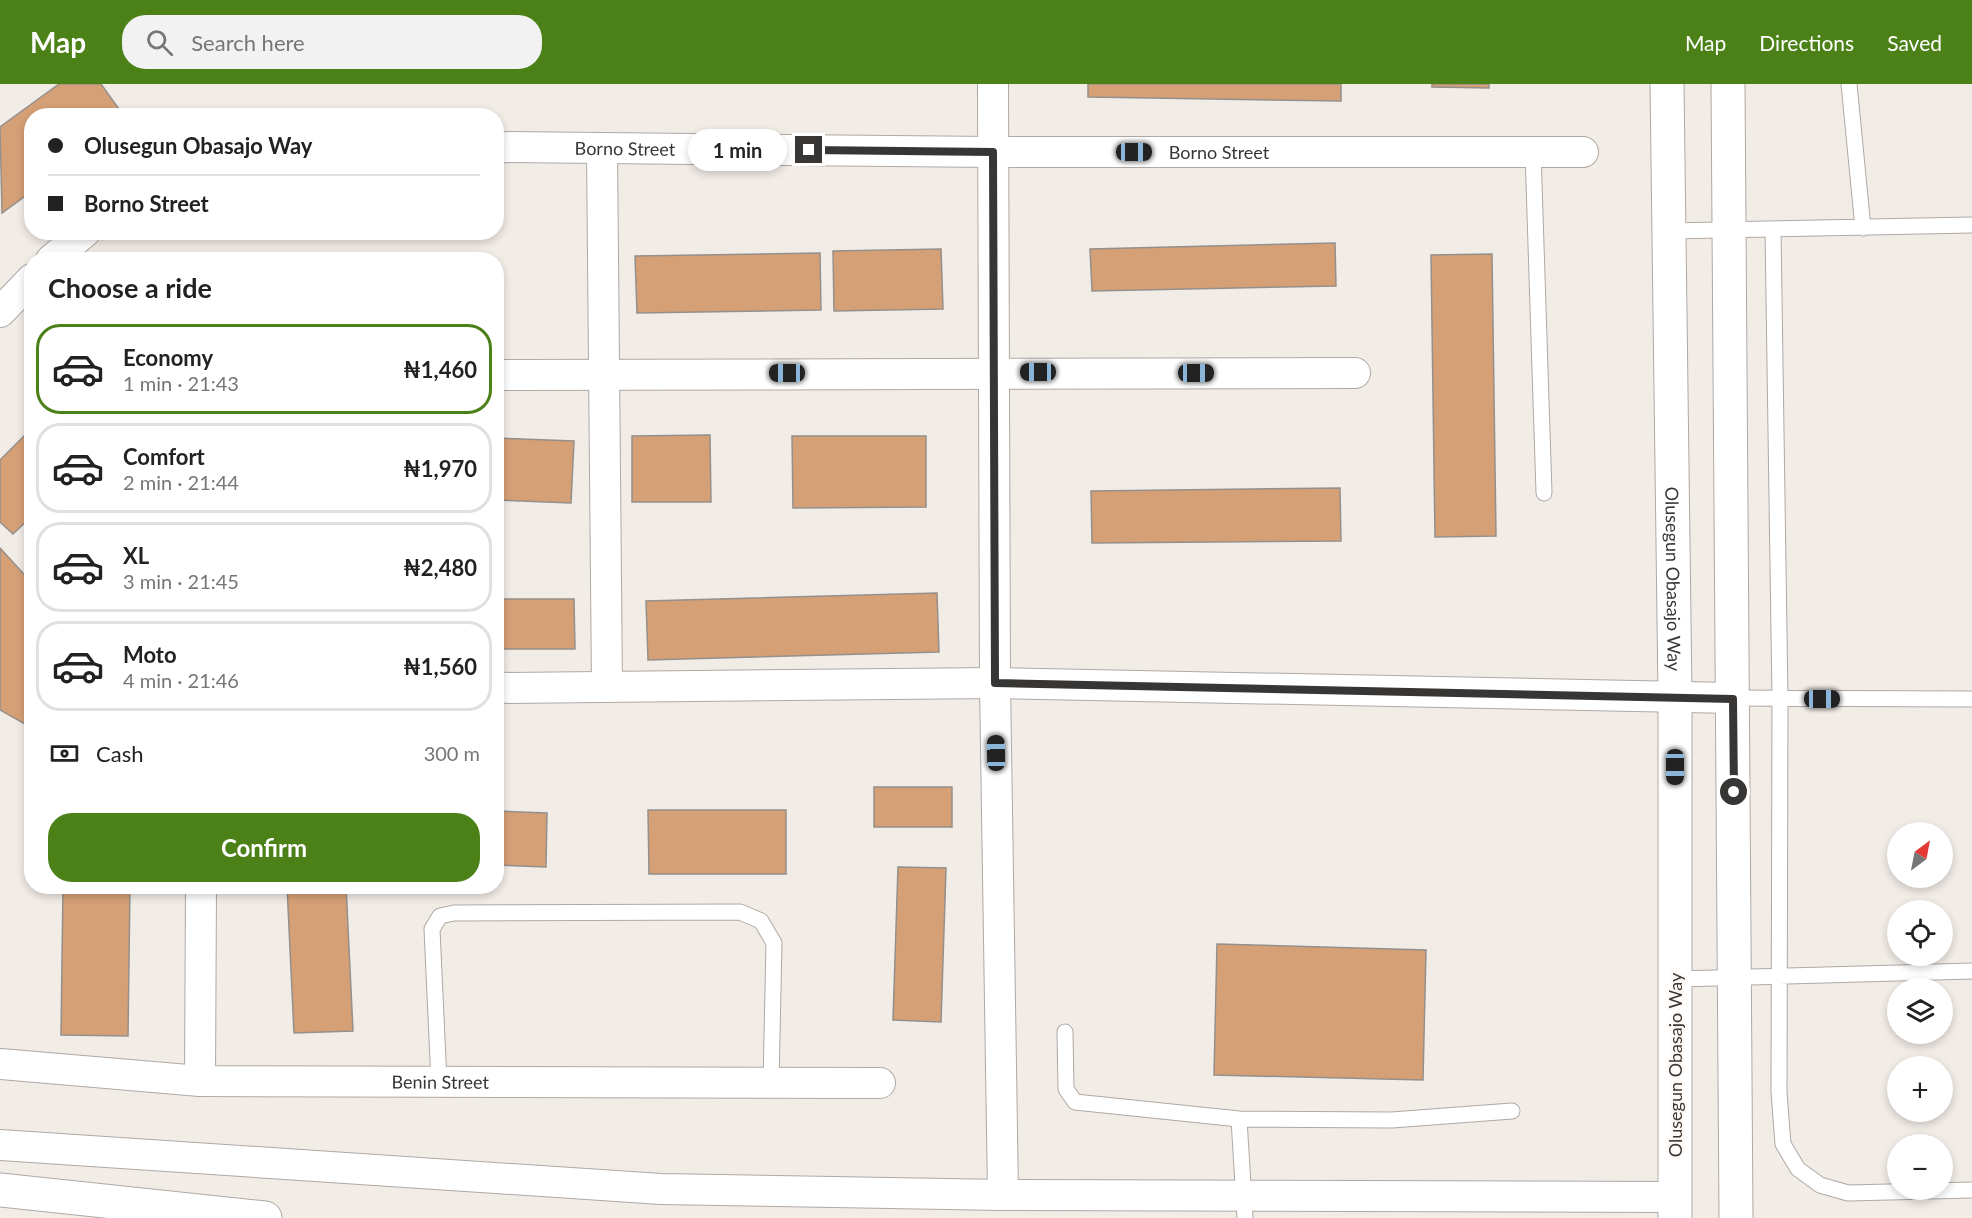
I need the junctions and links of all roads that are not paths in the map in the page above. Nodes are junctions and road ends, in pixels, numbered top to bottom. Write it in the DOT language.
graph roads {
  1 [pos="993,84"];
  2 [pos="1667,84"];
  3 [pos="1728,84"];
  4 [pos="1849,84"];
  5 [pos="504,147"];
  6 [pos="602,149"];
  7 [pos="993,152"];
  8 [pos="1533,152"];
  9 [pos="1582,152"];
  10 [pos="1972,225"];
  11 [pos="1863,228"];
  12 [pos="1773,230"];
  13 [pos="1670,231"];
  14 [pos="1728,231"];
  15 [pos="75,240"];
  16 [pos="61,252"];
  17 [pos="24,287"];
  18 [pos="0,312"];
  19 [pos="993,372"];
  20 [pos="1354,373"];
  21 [pos="604,374"];
  22 [pos="504,375"];
  23 [pos="1544,493"];
  24 [pos="995,683"];
  25 [pos="607,687"];
  26 [pos="504,688"];
  27 [pos="1675,696"];
  28 [pos="1733,699"];
  29 [pos="1780,699"];
  30 [pos="1972,699"];
  31 [pos="201,894"];
  32 [pos="1972,971"];
  33 [pos="1779,976"];
  34 [pos="1735,978"];
  35 [pos="1676,979"];
  36 [pos="1065,1032"];
  37 [pos="0,1064"];
  38 [pos="200,1081"];
  39 [pos="439,1082"];
  40 [pos="771,1083"];
  41 [pos="880,1083"];
  42 [pos="1512,1111"];
  43 [pos="1239,1119"];
  44 [pos="0,1145"];
  45 [pos="0,1190"];
  46 [pos="1972,1190"];
  47 [pos="1003,1196"];
  48 [pos="1245,1207"];
  49 [pos="1674,1208"];
  50 [pos="161,1213"];
  51 [pos="222,1216"];
  52 [pos="265,1218"];
  53 [pos="1736,1218"];
  1 -- 7 [label="street"];
  2 -- 13 [label="main road, Olusegun Obasajo Way"];
  3 -- 14 [label="main road"];
  4 -- 11 [label="lane"];
  5 -- 6 [label="street, Borno Street"];
  6 -- 7 [label="street, Borno Street"];
  6 -- 21 [label="street"];
  7 -- 8 [label="street, Borno Street"];
  7 -- 19 [label="street"];
  8 -- 9 [label="street, Borno Street"];
  8 -- 23 [label="lane"];
  10 -- 11 [label="lane"];
  11 -- 12 [label="lane"];
  12 -- 14 [label="lane"];
  12 -- 29 [label="lane"];
  13 -- 14 [label="lane"];
  13 -- 27 [label="main road, Olusegun Obasajo Way"];
  14 -- 28 [label="main road"];
  15 -- 16 [label="street"];
  17 -- 18 [label="street"];
  19 -- 20 [label="street"];
  19 -- 21 [label="street"];
  19 -- 24 [label="street"];
  21 -- 22 [label="street"];
  21 -- 25 [label="street"];
  24 -- 25 [label="street"];
  24 -- 27 [label="street"];
  24 -- 47 [label="street"];
  25 -- 26 [label="street"];
  27 -- 28 [label="street"];
  27 -- 35 [label="main road, Olusegun Obasajo Way"];
  28 -- 29 [label="lane"];
  28 -- 34 [label="main road"];
  29 -- 30 [label="lane"];
  29 -- 33 [label="lane"];
  31 -- 38 [label="street"];
  32 -- 33 [label="lane"];
  33 -- 34 [label="lane"];
  33 -- 46 [label="lane"];
  34 -- 35 [label="lane"];
  34 -- 53 [label="main road"];
  35 -- 49 [label="main road, Olusegun Obasajo Way"];
  36 -- 43 [label="lane"];
  37 -- 38 [label="street, Benin Street"];
  38 -- 39 [label="street, Benin Street"];
  39 -- 40 [label="street, Benin Street"];
  39 -- 40 [label="lane"];
  40 -- 41 [label="street, Benin Street"];
  42 -- 43 [label="lane"];
  43 -- 48 [label="lane"];
  44 -- 47 [label="street"];
  45 -- 50 [label="main road"];
  47 -- 48 [label="street"];
  48 -- 49 [label="street"];
  50 -- 51 [label="main road"];
  51 -- 52 [label="main road"];
}
